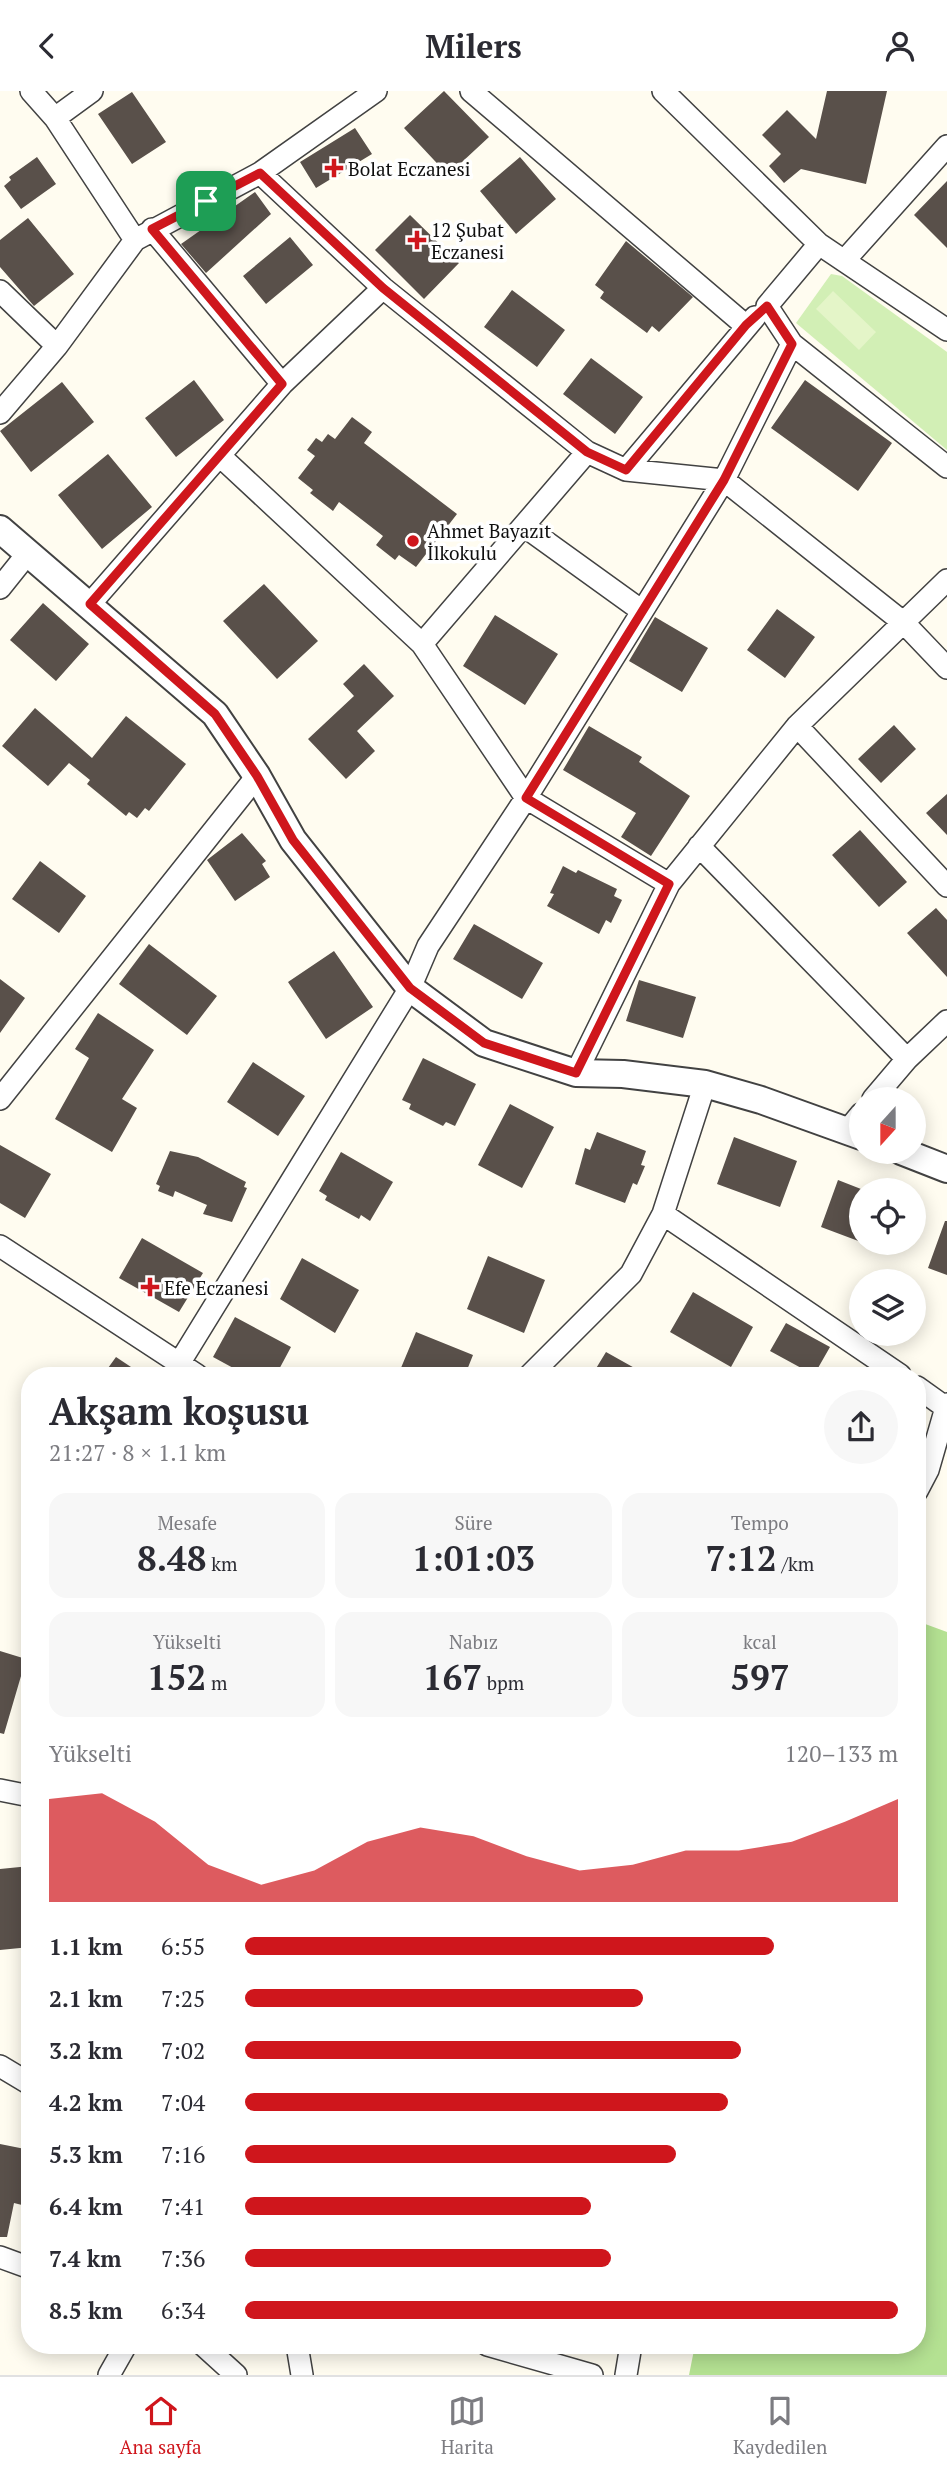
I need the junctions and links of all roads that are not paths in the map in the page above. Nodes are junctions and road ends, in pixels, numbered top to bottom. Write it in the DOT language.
graph roads {
  1 [pos="31,91"];
  2 [pos="92,91"];
  3 [pos="376,91"];
  4 [pos="471,91"];
  5 [pos="663,91"];
  6 [pos="55,118"];
  7 [pos="947,146"];
  8 [pos="260,173"];
  9 [pos="144,234"];
  10 [pos="819,244"];
  11 [pos="844,261"];
  12 [pos="383,288"];
  13 [pos="0,291"];
  14 [pos="767,306"];
  15 [pos="746,325"];
  16 [pos="947,330"];
  17 [pos="792,344"];
  18 [pos="57,346"];
  19 [pos="282,384"];
  20 [pos="0,413"];
  21 [pos="587,452"];
  22 [pos="220,456"];
  23 [pos="947,467"];
  24 [pos="626,470"];
  25 [pos="724,480"];
  26 [pos="524,526"];
  27 [pos="0,529"];
  28 [pos="28,553"];
  29 [pos="947,580"];
  30 [pos="0,588"];
  31 [pos="90,604"];
  32 [pos="642,611"];
  33 [pos="904,623"];
  34 [pos="422,644"];
  35 [pos="947,668"];
  36 [pos="797,726"];
  37 [pos="257,776"];
  38 [pos="526,798"];
  39 [pos="699,846"];
  40 [pos="669,884"];
  41 [pos="947,887"];
  42 [pos="410,988"];
  43 [pos="947,1021"];
  44 [pos="907,1059"];
  45 [pos="576,1073"];
  46 [pos="705,1084"];
  47 [pos="883,1087"];
  48 [pos="0,1099"];
  49 [pos="849,1125"];
  50 [pos="926,1161"];
  51 [pos="947,1169"];
  52 [pos="663,1214"];
  53 [pos="0,1246"];
  54 [pos="185,1367"];
  55 [pos="189,1367"];
  56 [pos="538,1367"];
  57 [pos="888,1367"];
  58 [pos="926,1393"];
  59 [pos="946,1405"];
  60 [pos="926,1474"];
  61 [pos="0,1790"];
  62 [pos="21,1794"];
  63 [pos="0,2066"];
  64 [pos="21,2079"];
  65 [pos="0,2257"];
  66 [pos="21,2265"];
  67 [pos="121,2354"];
  68 [pos="213,2354"];
  69 [pos="298,2354"];
  70 [pos="518,2354"];
  71 [pos="630,2354"];
  72 [pos="109,2375"];
  73 [pos="236,2375"];
  74 [pos="302,2375"];
  75 [pos="592,2375"];
  76 [pos="626,2375"];
  1 -- 6 [label="street"];
  2 -- 6 [label="street"];
  3 -- 8 [label="street"];
  4 -- 15 [label="street"];
  5 -- 10 [label="street"];
  6 -- 9 [label="street"];
  7 -- 11 [label="street"];
  8 -- 9 [label="street"];
  8 -- 12 [label="street"];
  9 -- 18 [label="street"];
  9 -- 19 [label="street"];
  10 -- 11 [label="street"];
  10 -- 14 [label="street"];
  11 -- 16 [label="street"];
  12 -- 19 [label="street"];
  12 -- 21 [label="street"];
  13 -- 18 [label="street"];
  14 -- 15 [label="street"];
  14 -- 17 [label="street"];
  15 -- 24 [label="street"];
  17 -- 23 [label="street"];
  17 -- 25 [label="street"];
  18 -- 20 [label="street"];
  19 -- 22 [label="street"];
  21 -- 24 [label="street"];
  21 -- 26 [label="street"];
  22 -- 31 [label="street"];
  22 -- 34 [label="street"];
  24 -- 25 [label="street"];
  25 -- 32 [label="street"];
  25 -- 33 [label="street"];
  26 -- 32 [label="street"];
  26 -- 34 [label="street"];
  27 -- 28 [label="street"];
  28 -- 30 [label="street"];
  28 -- 31 [label="street"];
  29 -- 33 [label="street"];
  31 -- 37 [label="street"];
  32 -- 38 [label="street"];
  33 -- 35 [label="street"];
  33 -- 36 [label="street"];
  34 -- 38 [label="street"];
  36 -- 39 [label="street"];
  36 -- 41 [label="street"];
  37 -- 42 [label="street"];
  37 -- 48 [label="street"];
  38 -- 40 [label="street"];
  38 -- 42 [label="street"];
  39 -- 40 [label="street"];
  39 -- 44 [label="street"];
  40 -- 45 [label="street"];
  42 -- 45 [label="street"];
  42 -- 55 [label="street"];
  43 -- 44 [label="street"];
  44 -- 47 [label="street"];
  45 -- 46 [label="street"];
  46 -- 49 [label="street"];
  46 -- 52 [label="street"];
  50 -- 51 [label="street"];
  52 -- 56 [label="street"];
  52 -- 57 [label="street"];
  53 -- 54 [label="street"];
  58 -- 59 [label="street"];
  59 -- 60 [label="street"];
  61 -- 62 [label="street"];
  63 -- 64 [label="street"];
  65 -- 66 [label="street"];
  67 -- 72 [label="street"];
  68 -- 73 [label="street"];
  69 -- 74 [label="street"];
  70 -- 75 [label="street"];
  71 -- 76 [label="street"];
}
